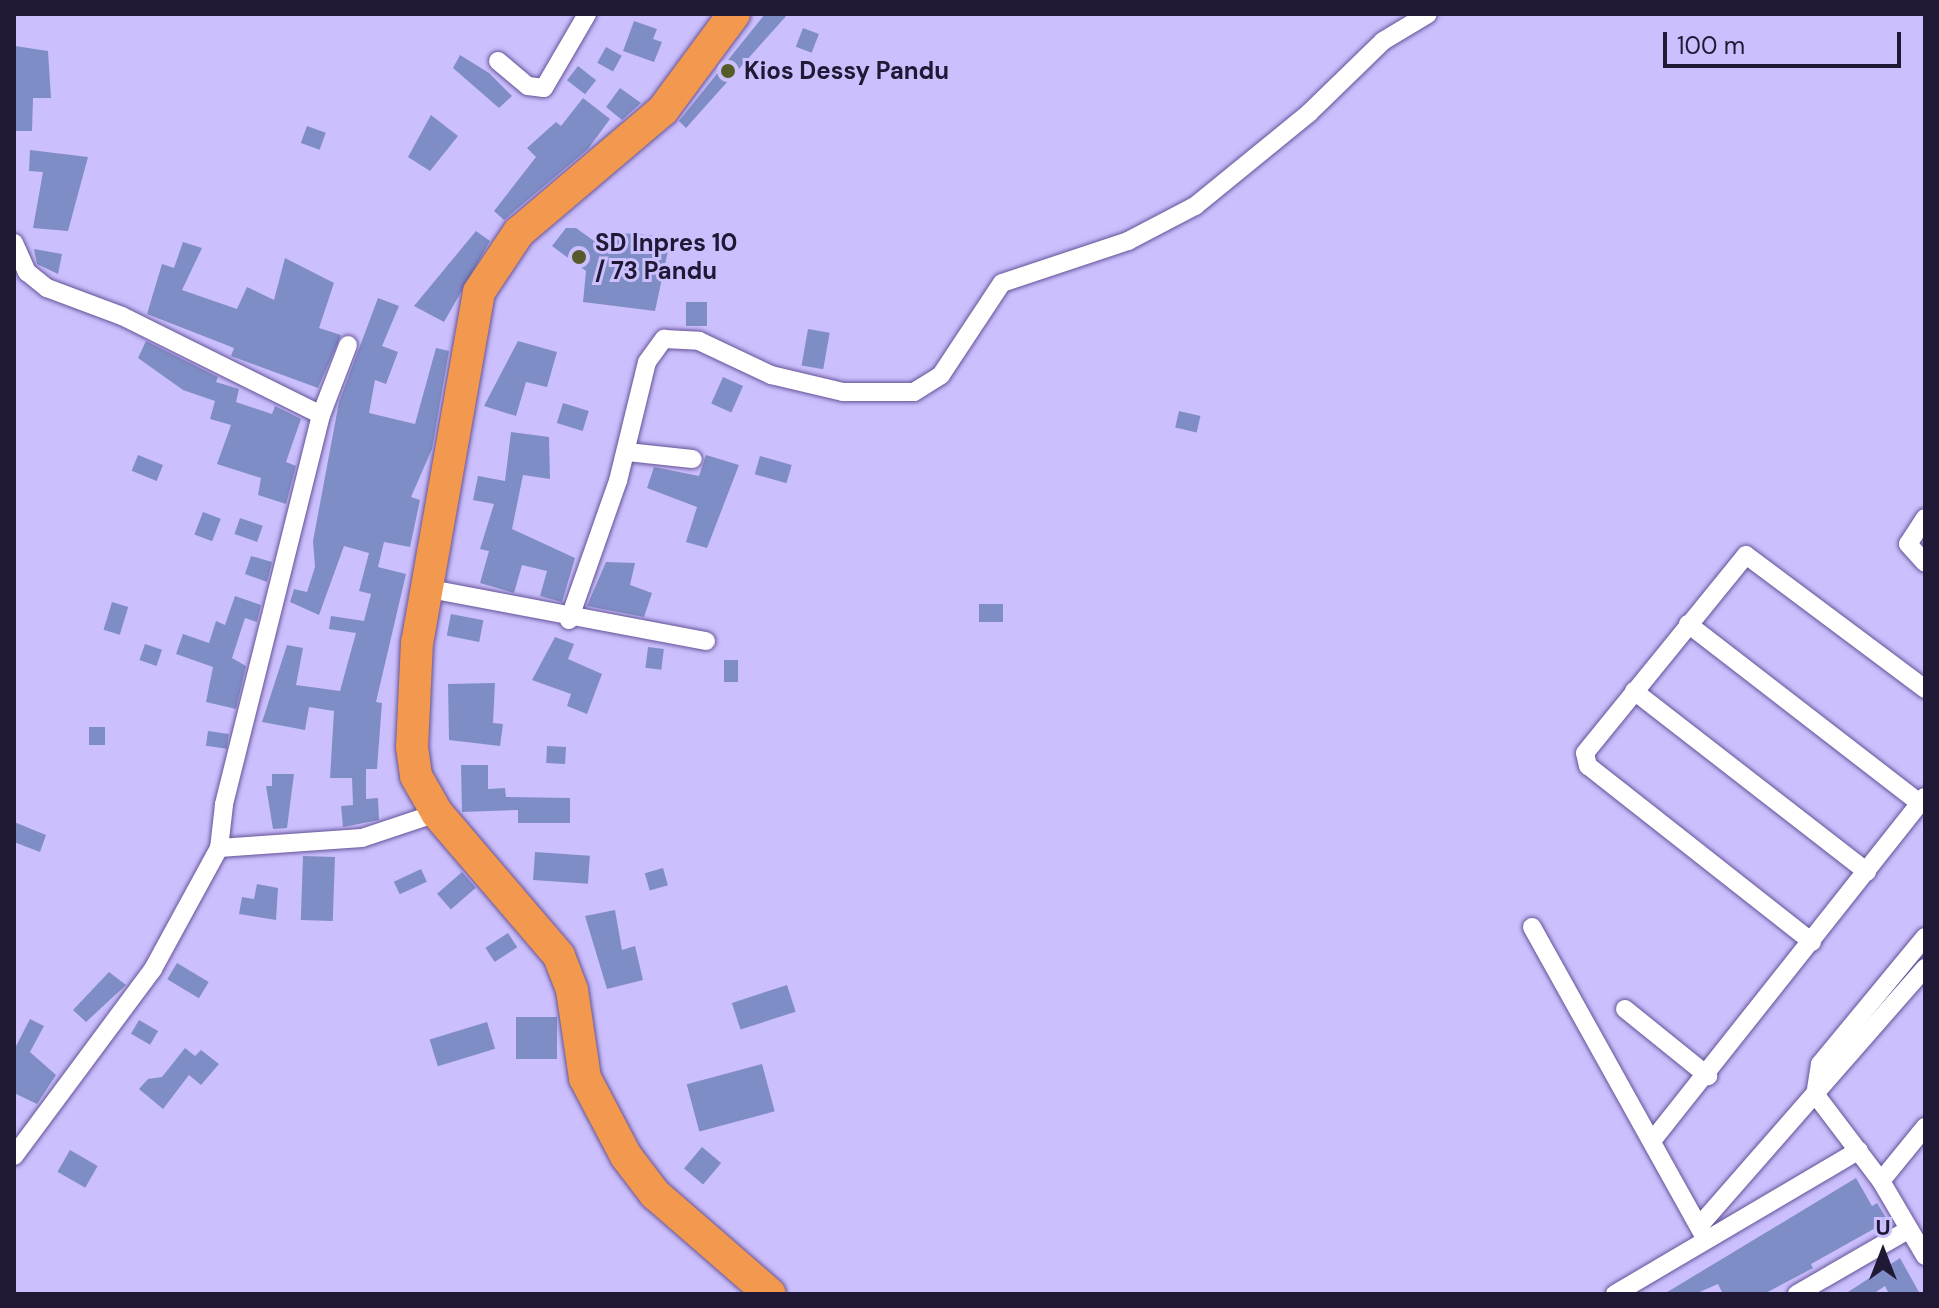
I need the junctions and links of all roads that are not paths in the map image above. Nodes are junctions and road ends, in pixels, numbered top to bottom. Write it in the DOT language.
graph roads {
  1 [pos="587,14"];
  2 [pos="1428,14"];
  3 [pos="722,18"];
  4 [pos="498,61"];
  5 [pos="14,243"];
  6 [pos="348,345"];
  7 [pos="321,415"];
  8 [pos="627,452"];
  9 [pos="693,459"];
  10 [pos="1925,518"];
  11 [pos="1925,563"];
  12 [pos="425,588"];
  13 [pos="569,620"];
  14 [pos="1688,624"];
  15 [pos="706,641"];
  16 [pos="1925,689"];
  17 [pos="1634,691"];
  18 [pos="1922,800"];
  19 [pos="437,813"];
  20 [pos="219,848"];
  21 [pos="1867,872"];
  22 [pos="1532,927"];
  23 [pos="1925,937"];
  24 [pos="1812,942"];
  25 [pos="1925,968"];
  26 [pos="1625,1009"];
  27 [pos="1708,1076"];
  28 [pos="1815,1094"];
  29 [pos="1925,1127"];
  30 [pos="1652,1141"];
  31 [pos="1859,1150"];
  32 [pos="14,1156"];
  33 [pos="1881,1181"];
  34 [pos="1908,1230"];
  35 [pos="1703,1233"];
  36 [pos="1925,1256"];
  37 [pos="770,1294"];
  38 [pos="1615,1294"];
  39 [pos="1797,1294"];
  1 -- 4 [label="street"];
  2 -- 8 [label="street"];
  3 -- 12 [label="highway"];
  5 -- 7 [label="street"];
  6 -- 7 [label="street"];
  7 -- 20 [label="street"];
  8 -- 9 [label="street"];
  8 -- 13 [label="street"];
  10 -- 11 [label="street"];
  12 -- 13 [label="street"];
  12 -- 19 [label="highway"];
  13 -- 15 [label="street"];
  14 -- 16 [label="street"];
  14 -- 17 [label="street"];
  14 -- 18 [label="street"];
  17 -- 21 [label="street"];
  17 -- 24 [label="street"];
  18 -- 21 [label="street"];
  19 -- 20 [label="street"];
  19 -- 37 [label="highway"];
  20 -- 32 [label="street"];
  21 -- 24 [label="street"];
  22 -- 30 [label="street"];
  23 -- 28 [label="street"];
  24 -- 27 [label="street"];
  25 -- 28 [label="street"];
  26 -- 27 [label="street"];
  27 -- 30 [label="street"];
  28 -- 31 [label="street"];
  28 -- 35 [label="street"];
  29 -- 33 [label="street"];
  30 -- 35 [label="street"];
  31 -- 33 [label="street"];
  31 -- 35 [label="street"];
  33 -- 34 [label="street"];
  34 -- 36 [label="street"];
  34 -- 39 [label="street"];
  35 -- 38 [label="street"];
}
